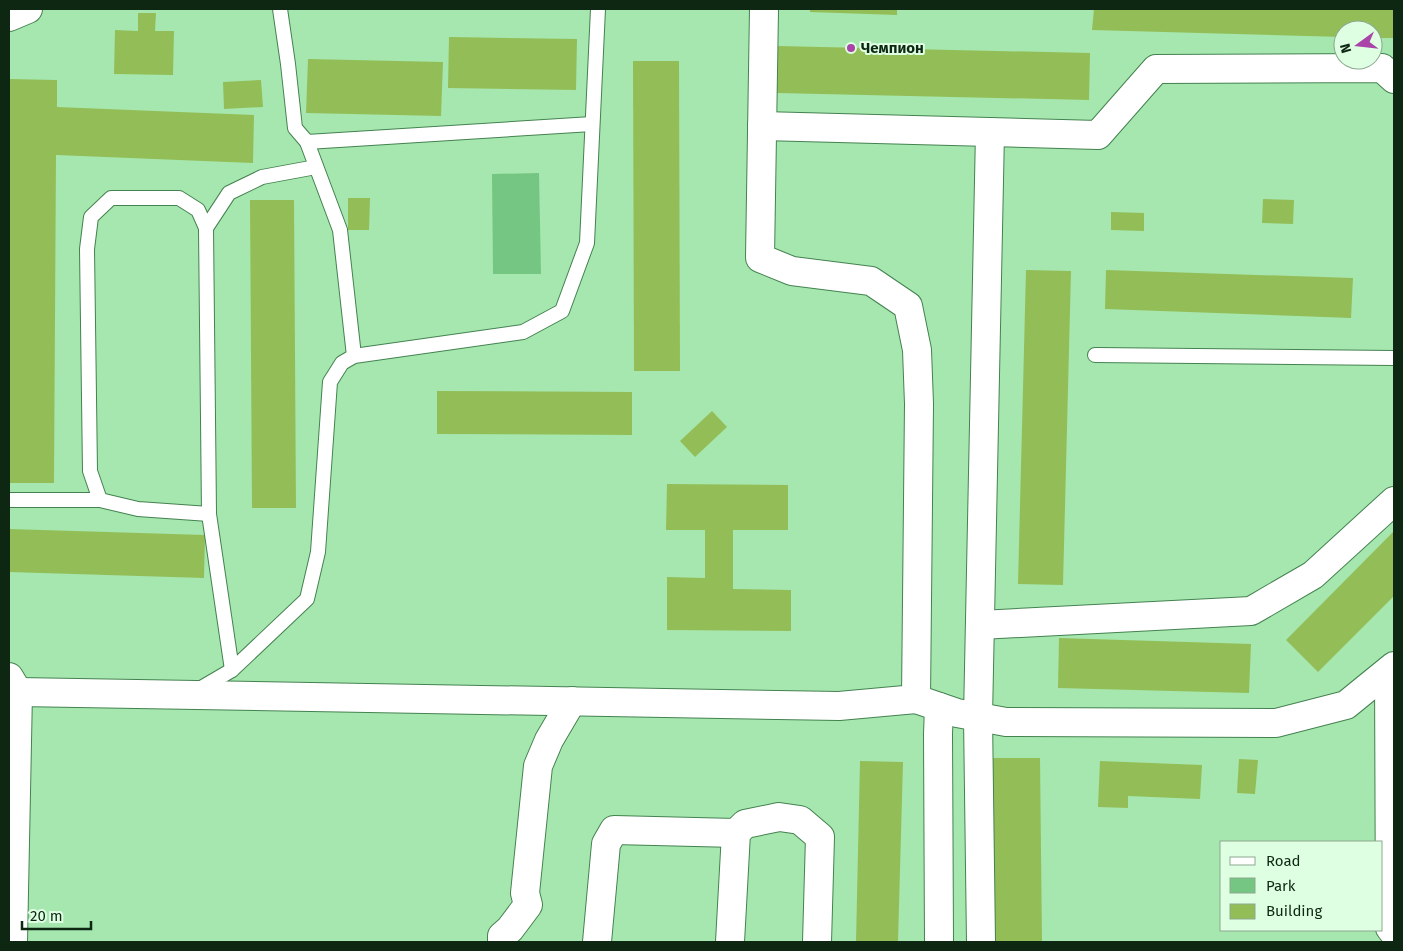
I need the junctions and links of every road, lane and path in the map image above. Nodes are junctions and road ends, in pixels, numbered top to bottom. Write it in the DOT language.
graph roads {
  1 [pos="28,9"];
  2 [pos="280,9"];
  3 [pos="598,9"];
  4 [pos="764,9"];
  5 [pos="9,16"];
  6 [pos="1394,79"];
  7 [pos="592,124"];
  8 [pos="762,126"];
  9 [pos="990,132"];
  10 [pos="307,142"];
  11 [pos="316,167"];
  12 [pos="206,228"];
  13 [pos="1095,355"];
  14 [pos="354,356"];
  15 [pos="1394,358"];
  16 [pos="9,500"];
  17 [pos="100,500"];
  18 [pos="1394,502"];
  19 [pos="209,514"];
  20 [pos="980,625"];
  21 [pos="1392,668"];
  22 [pos="232,670"];
  23 [pos="13,685"];
  24 [pos="190,695"];
  25 [pos="572,701"];
  26 [pos="928,703"];
  27 [pos="978,717"];
  28 [pos="736,833"];
  29 [pos="1394,933"];
  30 [pos="14,942"];
  31 [pos="502,942"];
  32 [pos="597,942"];
  33 [pos="730,942"];
  34 [pos="817,942"];
  35 [pos="939,942"];
  36 [pos="981,942"];
  1 -- 5 [label="street"];
  2 -- 10 [label="lane"];
  3 -- 7 [label="lane"];
  4 -- 8 [label="street"];
  6 -- 9 [label="street"];
  7 -- 10 [label="lane"];
  7 -- 14 [label="lane"];
  8 -- 9 [label="street"];
  8 -- 26 [label="street"];
  9 -- 20 [label="street"];
  10 -- 11 [label="lane"];
  11 -- 12 [label="lane"];
  11 -- 14 [label="lane"];
  12 -- 17 [label="lane"];
  12 -- 19 [label="lane"];
  13 -- 15 [label="lane"];
  14 -- 22 [label="lane"];
  16 -- 17 [label="lane"];
  17 -- 19 [label="lane"];
  18 -- 20 [label="street"];
  19 -- 22 [label="lane"];
  20 -- 27 [label="street"];
  21 -- 27 [label="street"];
  21 -- 29 [label="street"];
  22 -- 24 [label="lane"];
  23 -- 24 [label="street"];
  23 -- 30 [label="street"];
  24 -- 25 [label="street"];
  25 -- 26 [label="street"];
  25 -- 31 [label="street"];
  26 -- 27 [label="street"];
  26 -- 35 [label="street"];
  27 -- 36 [label="street"];
  28 -- 32 [label="street"];
  28 -- 33 [label="street"];
  28 -- 34 [label="street"];
}
